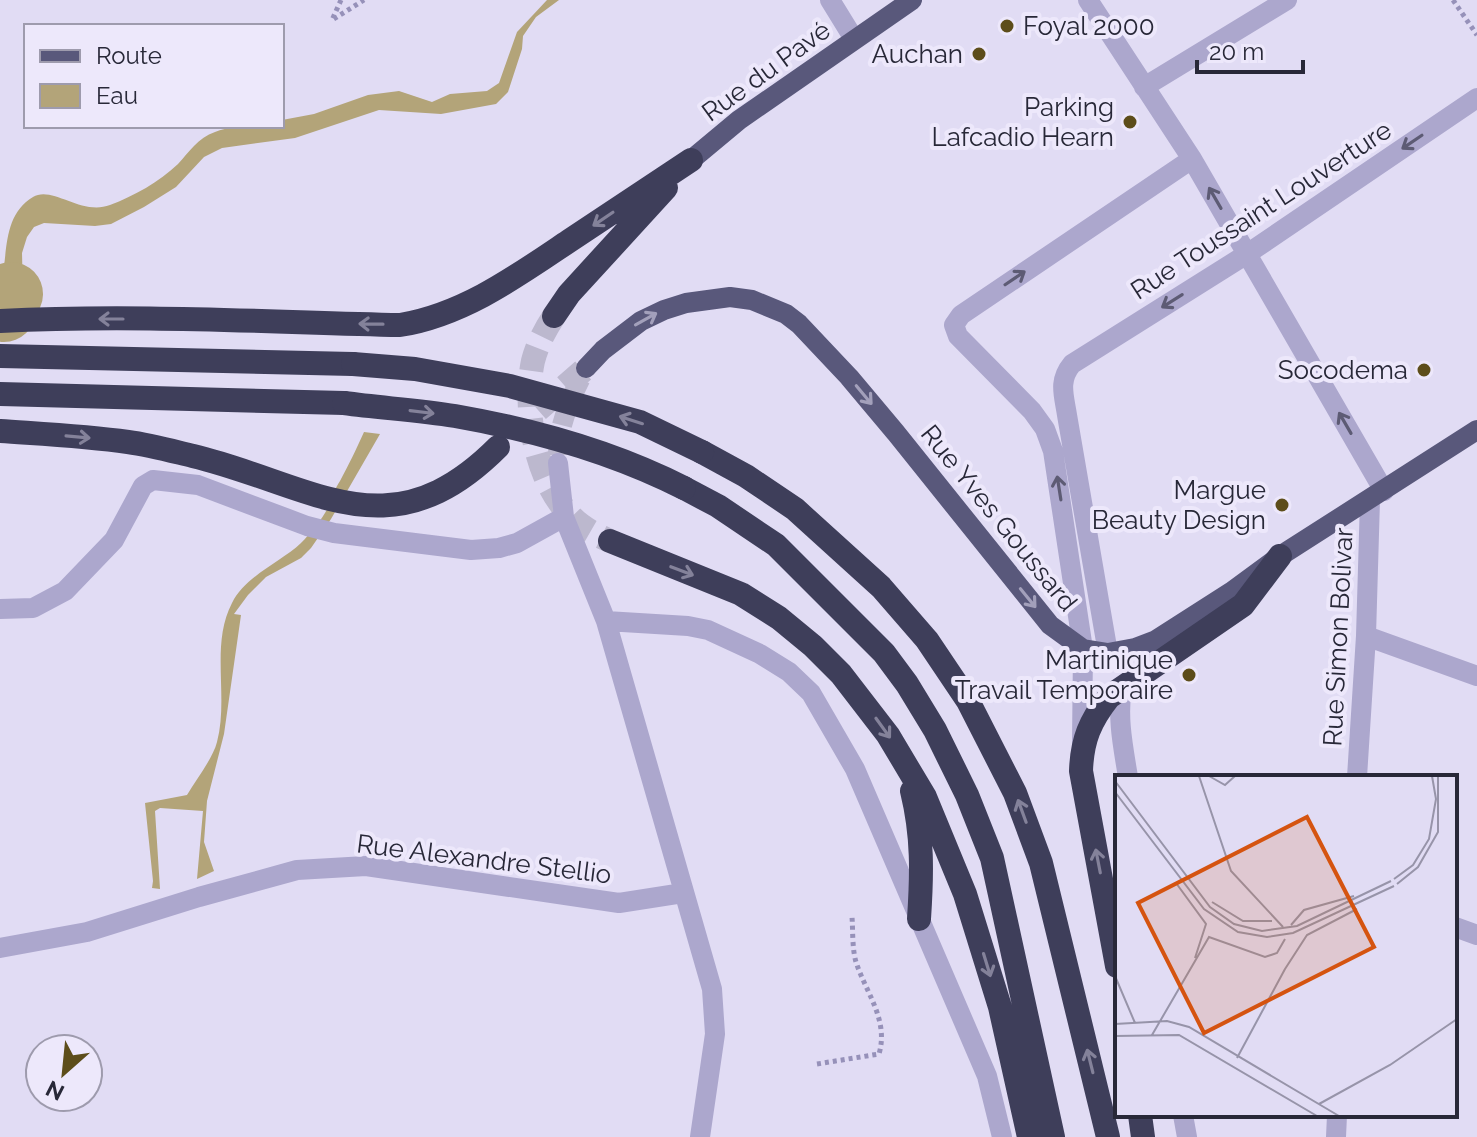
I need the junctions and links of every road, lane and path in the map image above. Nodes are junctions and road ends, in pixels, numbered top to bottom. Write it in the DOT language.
graph roads {
  1 [pos="341,0"];
  2 [pos="364,0"];
  3 [pos="830,0"];
  4 [pos="912,0"];
  5 [pos="1088,0"];
  6 [pos="1287,0"];
  7 [pos="1453,0"];
  8 [pos="1477,35"];
  9 [pos="854,39"];
  10 [pos="1144,87"];
  11 [pos="1477,98"];
  12 [pos="1192,159"];
  13 [pos="691,160"];
  14 [pos="1247,254"];
  15 [pos="554,316"];
  16 [pos="0,321"];
  17 [pos="0,356"];
  18 [pos="586,368"];
  19 [pos="0,394"];
  20 [pos="1477,430"];
  21 [pos="0,431"];
  22 [pos="498,447"];
  23 [pos="558,463"];
  24 [pos="1377,495"];
  25 [pos="564,517"];
  26 [pos="610,541"];
  27 [pos="1280,556"];
  28 [pos="0,609"];
  29 [pos="606,621"];
  30 [pos="1366,636"];
  31 [pos="1083,649"];
  32 [pos="1108,653"];
  33 [pos="1477,676"];
  34 [pos="1122,687"];
  35 [pos="1082,751"];
  36 [pos="905,762"];
  37 [pos="1128,775"];
  38 [pos="1357,775"];
  39 [pos="683,893"];
  40 [pos="852,917"];
  41 [pos="919,919"];
  42 [pos="1457,928"];
  43 [pos="1477,935"];
  44 [pos="0,948"];
  45 [pos="1115,955"];
  46 [pos="817,1064"];
  47 [pos="1140,1117"];
  48 [pos="1183,1117"];
  49 [pos="1337,1117"];
  50 [pos="700,1137"];
  51 [pos="1002,1137"];
  52 [pos="1029,1137"];
  53 [pos="1053,1137"];
  54 [pos="1108,1137"];
  55 [pos="1143,1137"];
  56 [pos="1187,1137"];
  57 [pos="1336,1137"];
  1 -- 2 [label="path"];
  3 -- 9 [label="street"];
  4 -- 9 [label="main road, Rue du Pavé"];
  5 -- 10 [label="street"];
  6 -- 10 [label="street"];
  7 -- 8 [label="path"];
  9 -- 13 [label="main road, Rue du Pavé"];
  10 -- 12 [label="street"];
  11 -- 14 [label="street, Rue Toussaint Louverture, one-way"];
  14 -- 12 [label="street, one-way"];
  31 -- 12 [label="street, one-way"];
  13 -- 15 [label="highway"];
  13 -- 16 [label="highway, one-way"];
  24 -- 14 [label="street, one-way"];
  14 -- 32 [label="street, Rue Toussaint Louverture, one-way"];
  54 -- 17 [label="highway, one-way, bridge"];
  18 -- 31 [label="main road, Rue Yves Goussard, one-way"];
  19 -- 53 [label="highway, one-way, bridge"];
  20 -- 24 [label="main road, Rue Yves Goussard"];
  21 -- 22 [label="highway, one-way"];
  23 -- 25 [label="street"];
  24 -- 27 [label="main road, Rue Yves Goussard"];
  24 -- 30 [label="street, Rue Simon Bolivar"];
  25 -- 28 [label="street"];
  25 -- 29 [label="street"];
  26 -- 36 [label="highway, one-way"];
  27 -- 32 [label="main road, Rue Yves Goussard"];
  27 -- 34 [label="highway"];
  29 -- 39 [label="street"];
  29 -- 41 [label="street"];
  30 -- 33 [label="street"];
  30 -- 38 [label="street, Rue Simon Bolivar"];
  31 -- 32 [label="main road, Rue Yves Goussard"];
  31 -- 35 [label="street"];
  34 -- 35 [label="highway"];
  34 -- 37 [label="street"];
  45 -- 35 [label="highway, one-way"];
  36 -- 41 [label="highway"];
  36 -- 52 [label="highway, one-way"];
  39 -- 44 [label="street, Rue Alexandre Stellio"];
  39 -- 50 [label="street"];
  40 -- 46 [label="path"];
  41 -- 51 [label="street"];
  42 -- 43 [label="street"];
  47 -- 55 [label="highway"];
  48 -- 56 [label="street"];
  49 -- 57 [label="street"];
}
